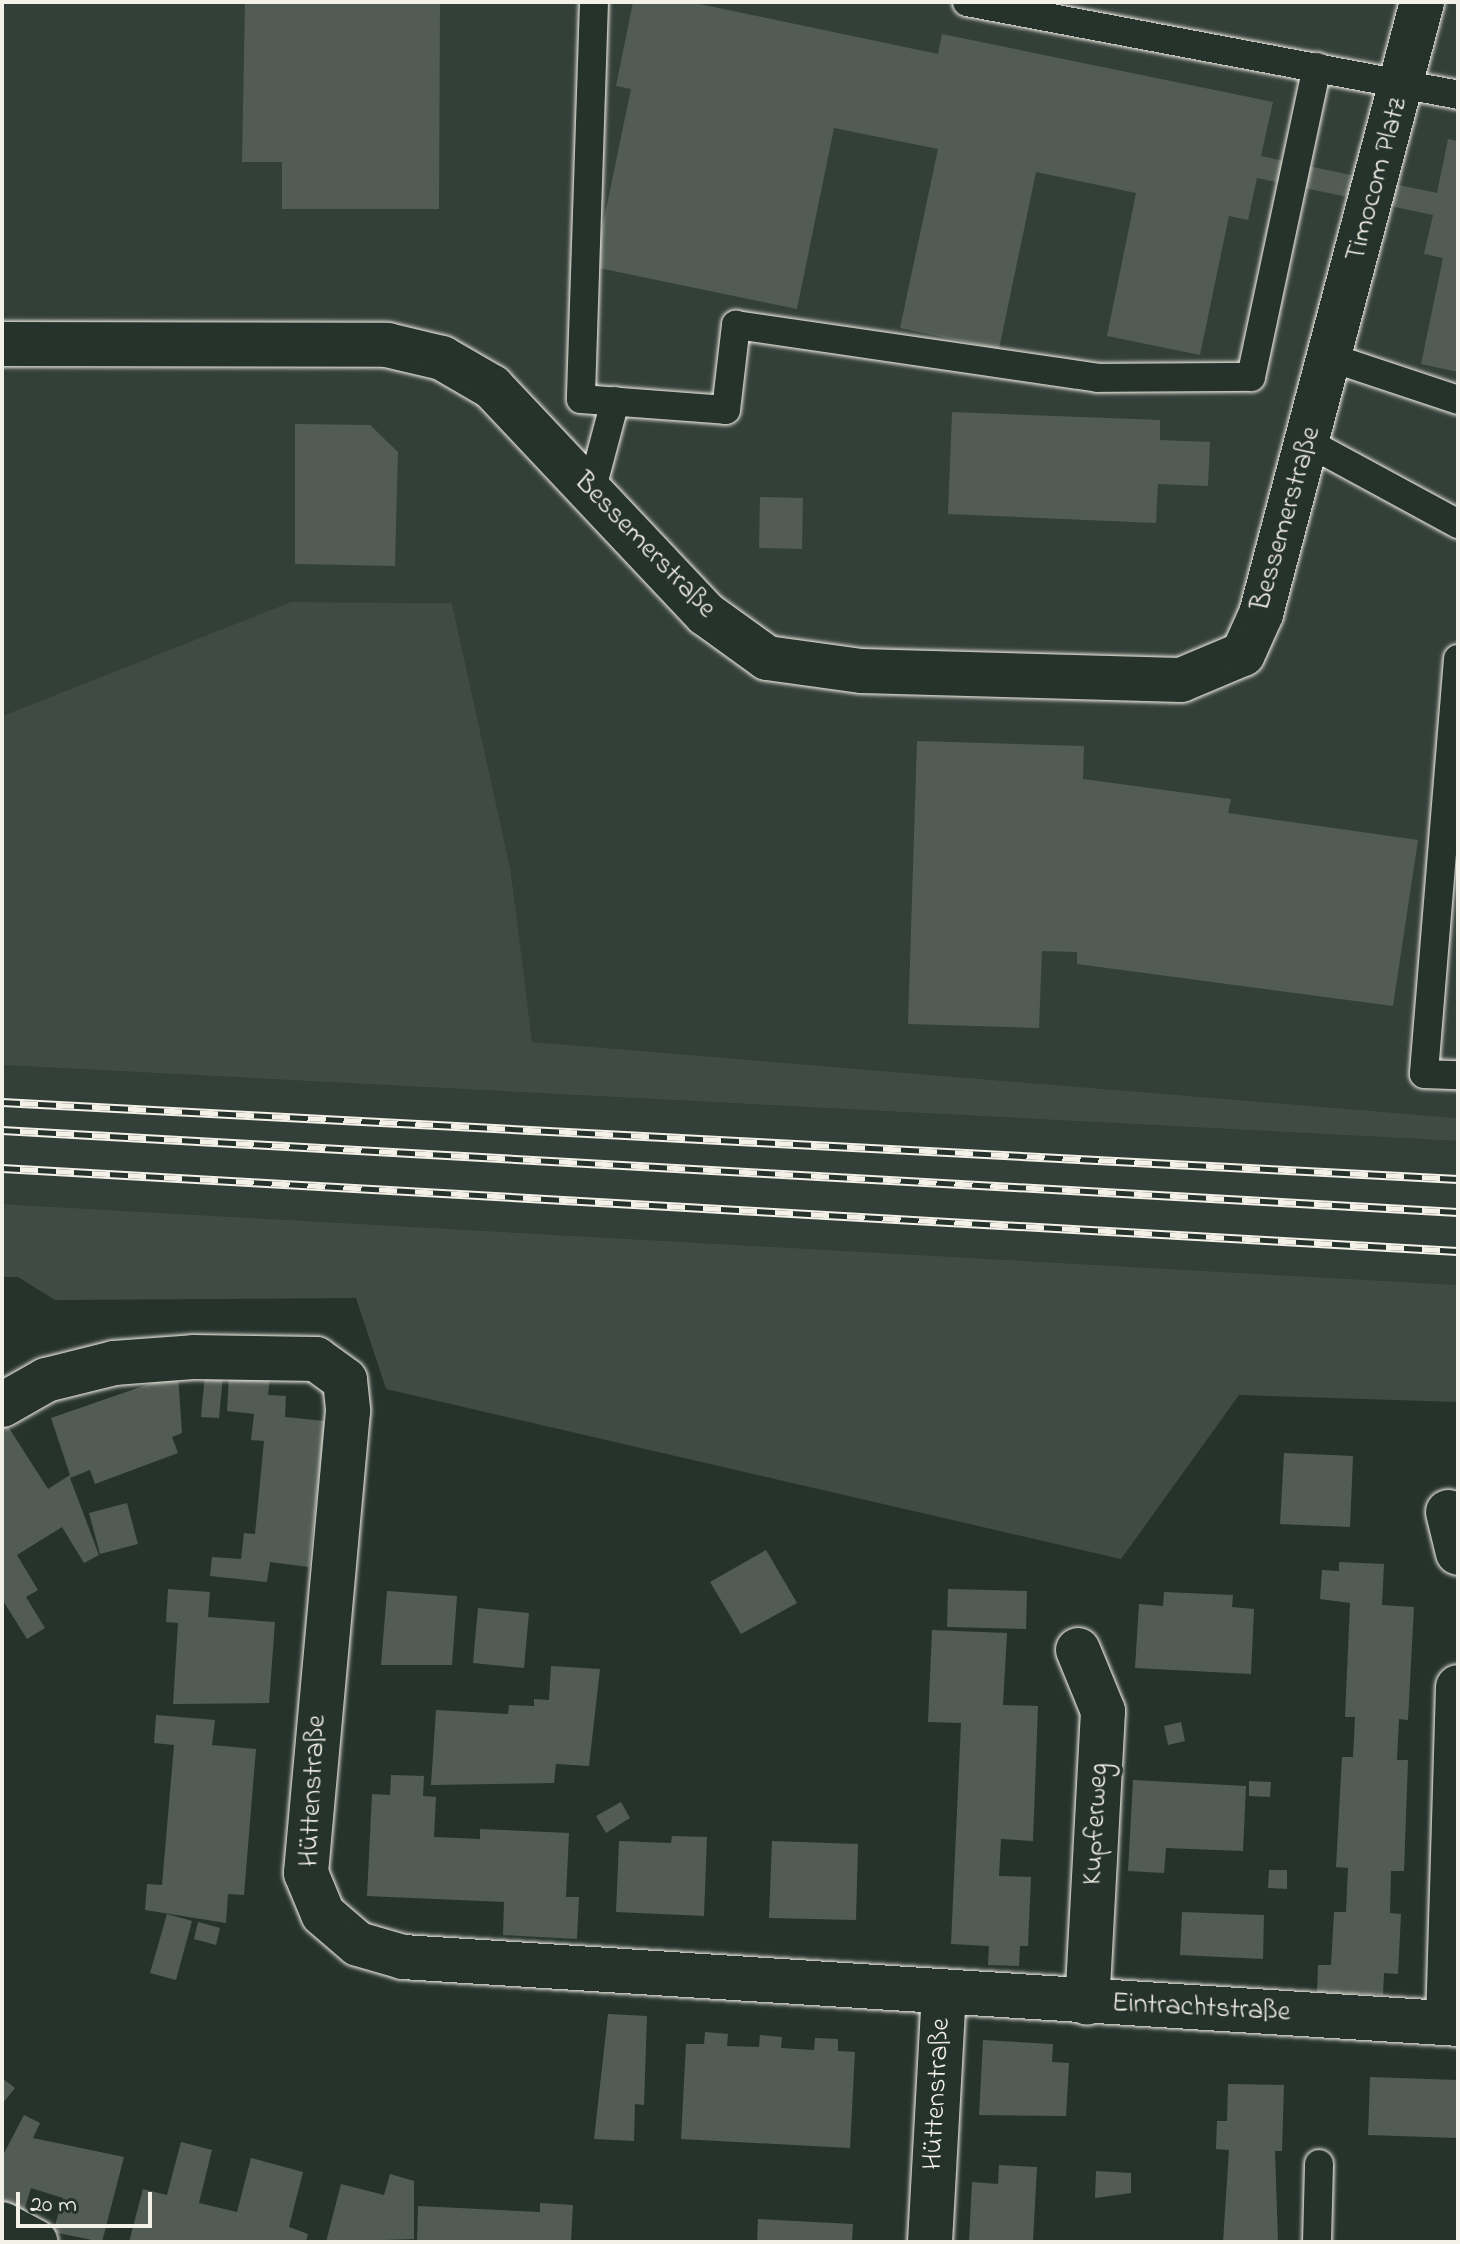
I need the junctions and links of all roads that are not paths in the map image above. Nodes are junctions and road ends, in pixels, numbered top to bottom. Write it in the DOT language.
graph roads {
  1 [pos="594,2"];
  2 [pos="967,2"];
  3 [pos="1422,2"];
  4 [pos="1317,67"];
  5 [pos="1403,83"];
  6 [pos="1458,95"];
  7 [pos="2,344"];
  8 [pos="1332,358"];
  9 [pos="1458,400"];
  10 [pos="615,401"];
  11 [pos="1309,443"];
  12 [pos="591,492"];
  13 [pos="1458,524"];
  14 [pos="1458,659"];
  15 [pos="1458,1075"];
  16 [pos="2,1405"];
  17 [pos="1078,1650"];
  18 [pos="1458,1687"];
  19 [pos="944,1992"];
  20 [pos="1087,2003"];
  21 [pos="1453,2024"];
  22 [pos="1319,2164"];
  23 [pos="2,2224"];
  24 [pos="36,2242"];
  25 [pos="930,2242"];
  26 [pos="1317,2242"];
  1 -- 10 [label="lane"];
  2 -- 4 [label="lane"];
  3 -- 5 [label="street, Timocom Platz"];
  4 -- 5 [label="lane"];
  4 -- 10 [label="lane"];
  5 -- 6 [label="lane"];
  5 -- 8 [label="street, Timocom Platz"];
  7 -- 12 [label="street, Bessemerstraße"];
  8 -- 9 [label="lane"];
  8 -- 11 [label="street, Bessemerstraße"];
  10 -- 12 [label="lane"];
  11 -- 12 [label="street, Bessemerstraße"];
  11 -- 13 [label="lane"];
  14 -- 15 [label="lane"];
  16 -- 19 [label="street, Hüttenstraße"];
  17 -- 20 [label="street, Kupferweg"];
  18 -- 21 [label="street"];
  19 -- 20 [label="street, Eintrachtstraße"];
  19 -- 25 [label="street, Hüttenstraße"];
  20 -- 21 [label="street, Eintrachtstraße"];
  22 -- 26 [label="lane"];
  23 -- 24 [label="street"];
}
